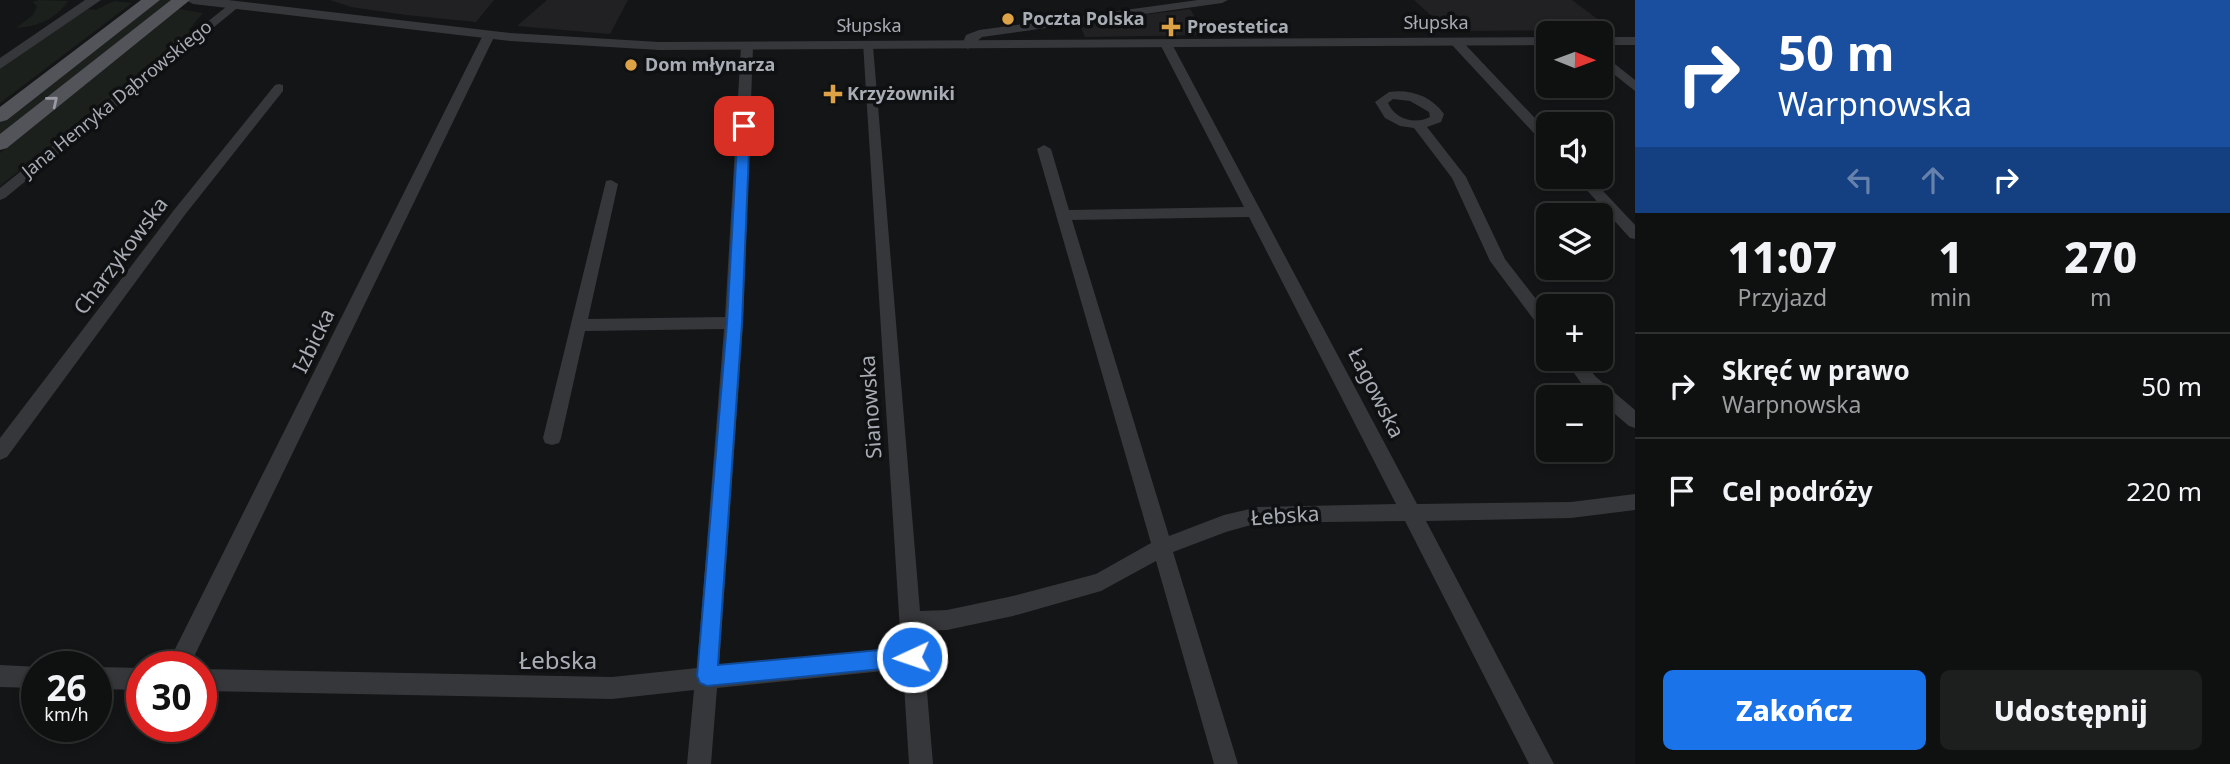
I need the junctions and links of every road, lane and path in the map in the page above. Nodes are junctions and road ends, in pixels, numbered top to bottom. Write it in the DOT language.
graph roads {
  1 [pos="94,0"];
  2 [pos="152,0"];
  3 [pos="182,0"];
  4 [pos="193,0"];
  5 [pos="1222,0"];
  6 [pos="238,2"];
  7 [pos="489,35"];
  8 [pos="1536,41"];
  9 [pos="1614,41"];
  10 [pos="1635,41"];
  11 [pos="1455,42"];
  12 [pos="1167,44"];
  13 [pos="968,45"];
  14 [pos="747,46"];
  15 [pos="866,46"];
  16 [pos="0,65"];
  17 [pos="1614,68"];
  18 [pos="1635,87"];
  19 [pos="279,89"];
  20 [pos="0,116"];
  21 [pos="1418,125"];
  22 [pos="1536,127"];
  23 [pos="0,144"];
  24 [pos="1044,149"];
  25 [pos="611,184"];
  26 [pos="1593,189"];
  27 [pos="0,195"];
  28 [pos="1256,212"];
  29 [pos="1062,215"];
  30 [pos="1635,234"];
  31 [pos="1536,311"];
  32 [pos="735,323"];
  33 [pos="580,325"];
  34 [pos="1581,371"];
  35 [pos="1635,421"];
  36 [pos="552,438"];
  37 [pos="0,452"];
  38 [pos="1635,502"];
  39 [pos="1411,512"];
  40 [pos="1161,548"];
  41 [pos="911,622"];
  42 [pos="185,651"];
  43 [pos="912,657"];
  44 [pos="0,676"];
  45 [pos="707,676"];
  46 [pos="21,677"];
  47 [pos="217,680"];
  48 [pos="699,764"];
  49 [pos="921,764"];
  50 [pos="1226,764"];
  51 [pos="1542,764"];
  1 -- 16 [label="street"];
  2 -- 20 [label="main road"];
  23 -- 3 [label="main road, Jana Henryka Dąbrowskiego, one-way"];
  4 -- 6 [label="street, Słupska"];
  5 -- 13 [label="street"];
  6 -- 7 [label="street, Słupska"];
  6 -- 27 [label="street, Jana Henryka Dąbrowskiego"];
  7 -- 14 [label="street, Słupska"];
  7 -- 42 [label="street, Izbicka"];
  8 -- 11 [label="street, Słupska"];
  9 -- 10 [label="street"];
  11 -- 12 [label="street, Słupska"];
  11 -- 22 [label="street"];
  12 -- 13 [label="street, Słupska"];
  12 -- 28 [label="street, Łagowska"];
  13 -- 15 [label="street, Słupska"];
  14 -- 15 [label="street, Słupska"];
  14 -- 32 [label="street"];
  15 -- 41 [label="street, Sianowska"];
  17 -- 18 [label="street"];
  19 -- 37 [label="street, Charzykowska"];
  21 -- 31 [label="street"];
  24 -- 29 [label="street"];
  25 -- 33 [label="street"];
  26 -- 30 [label="street"];
  28 -- 29 [label="street"];
  28 -- 39 [label="street, Łagowska"];
  29 -- 40 [label="street"];
  32 -- 33 [label="street"];
  32 -- 45 [label="street"];
  33 -- 36 [label="street"];
  34 -- 35 [label="street"];
  38 -- 39 [label="street, Łebska"];
  39 -- 40 [label="street, Łebska"];
  39 -- 51 [label="street, Łagowska"];
  40 -- 41 [label="street, Łebska"];
  40 -- 50 [label="street"];
  41 -- 43 [label="street, Sianowska"];
  43 -- 45 [label="street, Łebska"];
  43 -- 49 [label="street, Sianowska"];
  44 -- 46 [label="street"];
  45 -- 47 [label="street, Łebska"];
  45 -- 48 [label="street"];
}
